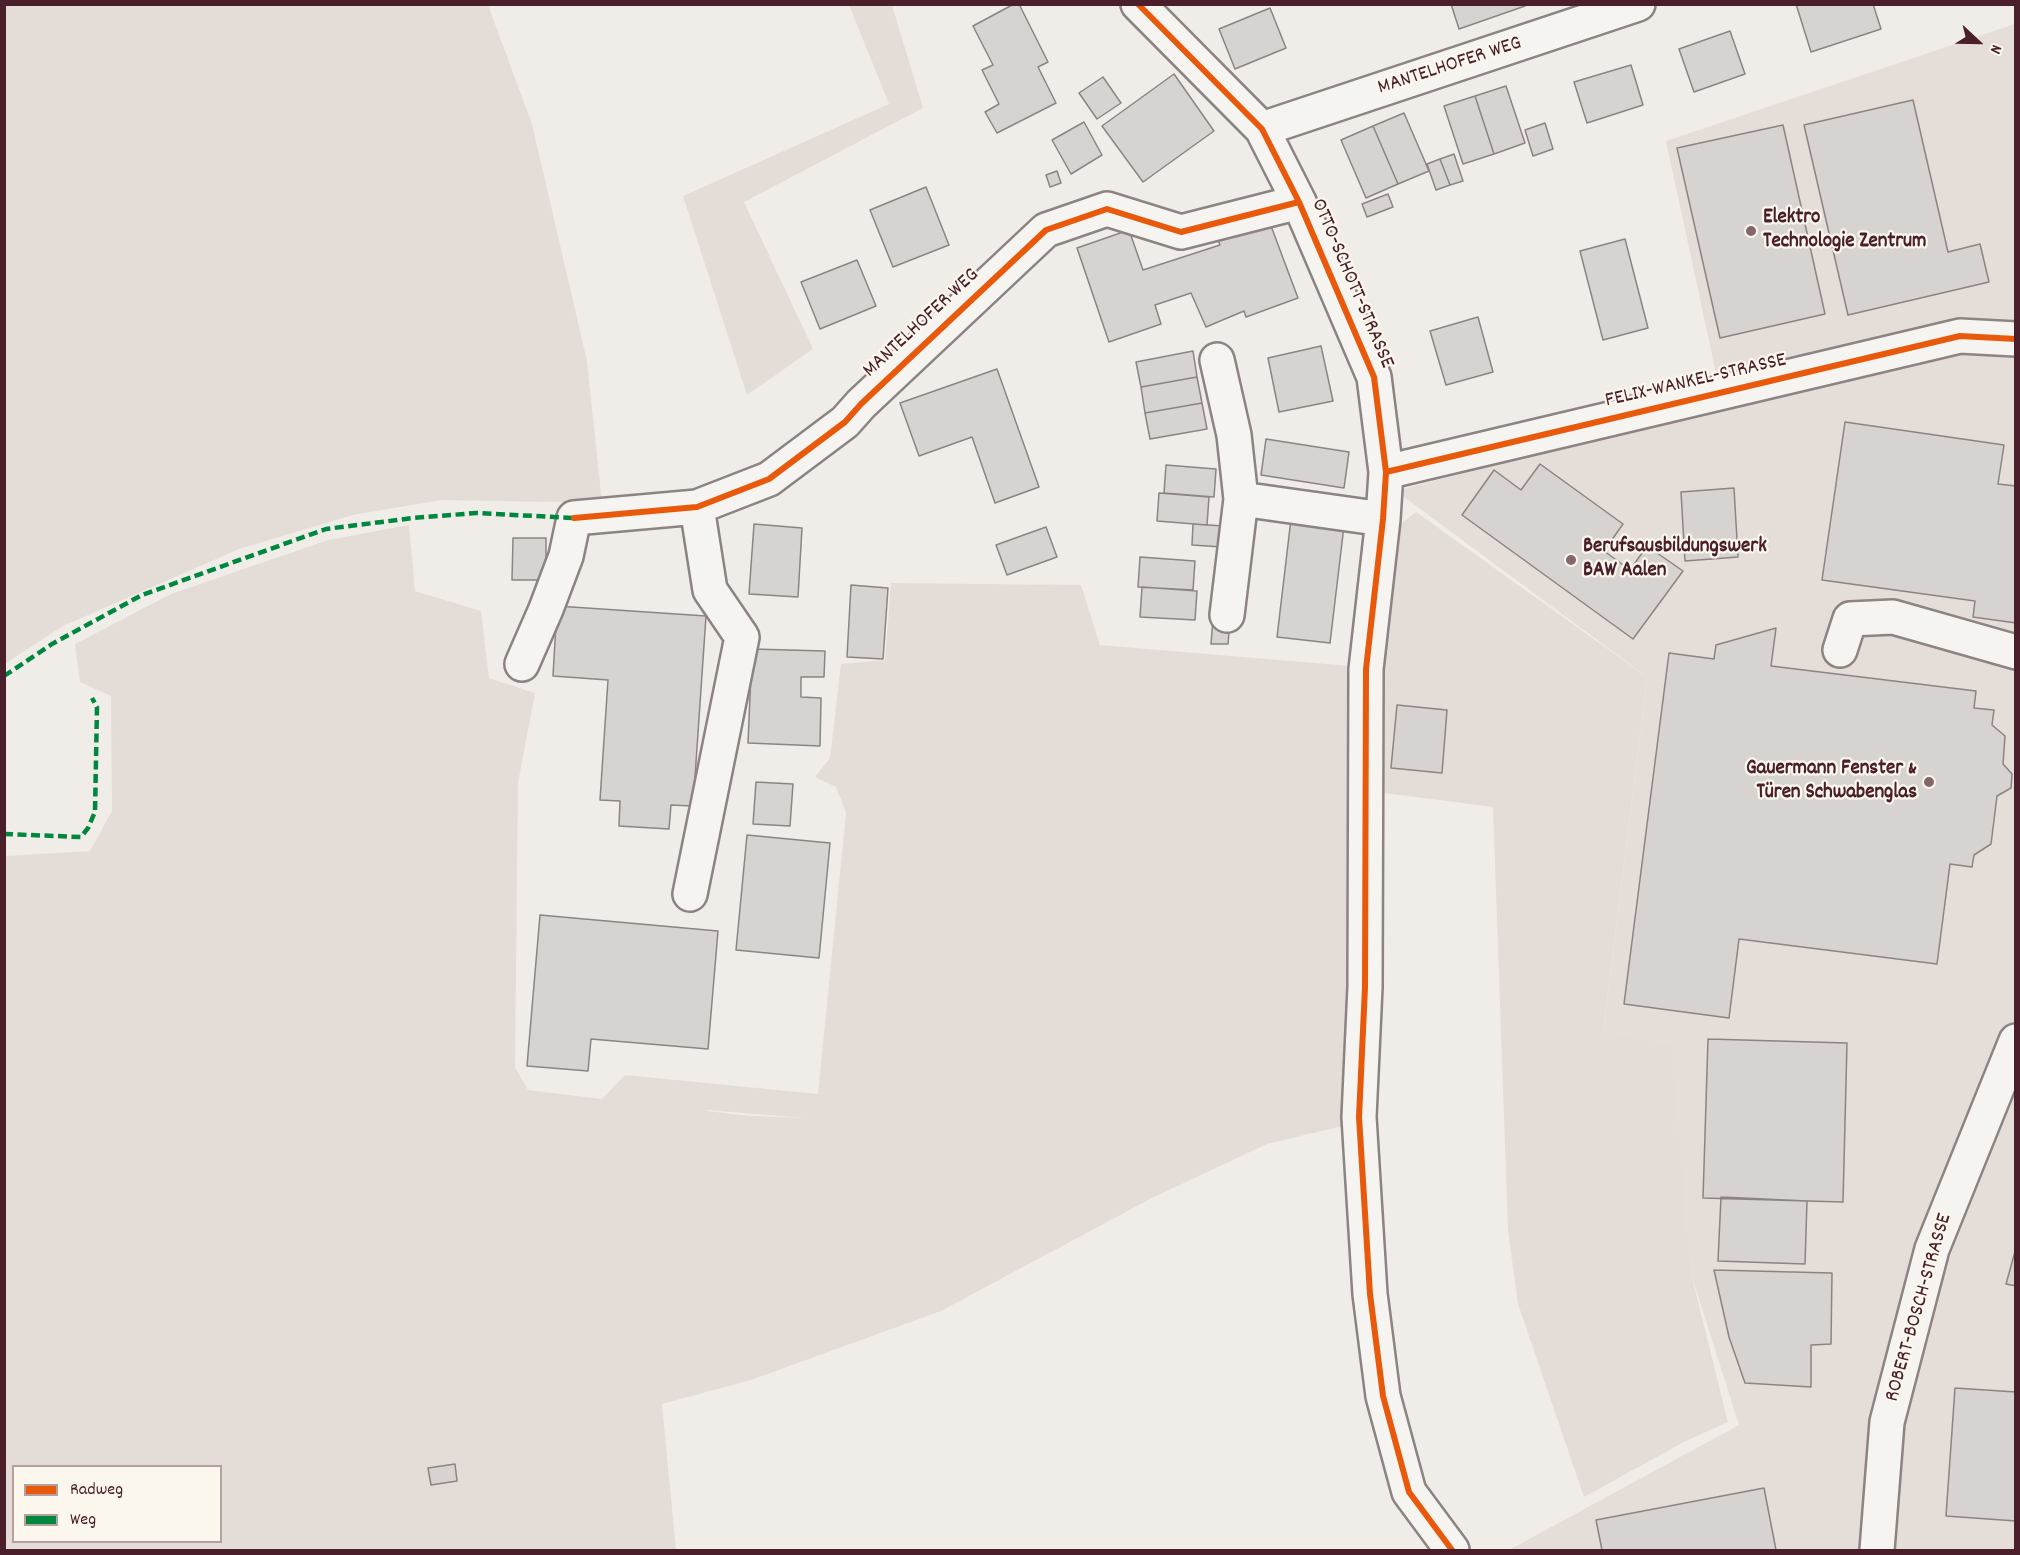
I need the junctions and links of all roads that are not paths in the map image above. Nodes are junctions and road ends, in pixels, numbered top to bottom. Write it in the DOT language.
graph roads {
  1 [pos="1138,4"];
  2 [pos="1638,4"];
  3 [pos="1262,129"];
  4 [pos="1299,202"];
  5 [pos="2016,339"];
  6 [pos="1217,360"];
  7 [pos="1386,472"];
  8 [pos="1241,499"];
  9 [pos="697,507"];
  10 [pos="1383,519"];
  11 [pos="1227,615"];
  12 [pos="1840,650"];
  13 [pos="2016,652"];
  14 [pos="522,664"];
  15 [pos="690,894"];
  16 [pos="2016,1041"];
  17 [pos="1452,1551"];
  18 [pos="1877,1551"];
  1 -- 3 [label="street, OTTO-SCHOTT-STRASSE"];
  2 -- 3 [label="street, MANTELHOFER WEG"];
  3 -- 4 [label="street, OTTO-SCHOTT-STRASSE"];
  4 -- 7 [label="street, OTTO-SCHOTT-STRASSE"];
  4 -- 9 [label="street, MANTELHOFER WEG"];
  5 -- 7 [label="street, FELIX-WANKEL-STRASSE"];
  6 -- 8 [label="street"];
  7 -- 10 [label="street, OTTO-SCHOTT-STRASSE"];
  8 -- 10 [label="street"];
  8 -- 11 [label="street"];
  9 -- 14 [label="street, MANTELHOFER WEG"];
  9 -- 15 [label="street"];
  10 -- 17 [label="street, OTTO-SCHOTT-STRASSE"];
  12 -- 13 [label="street"];
  16 -- 18 [label="street, ROBERT-BOSCH-STRASSE"];
}
